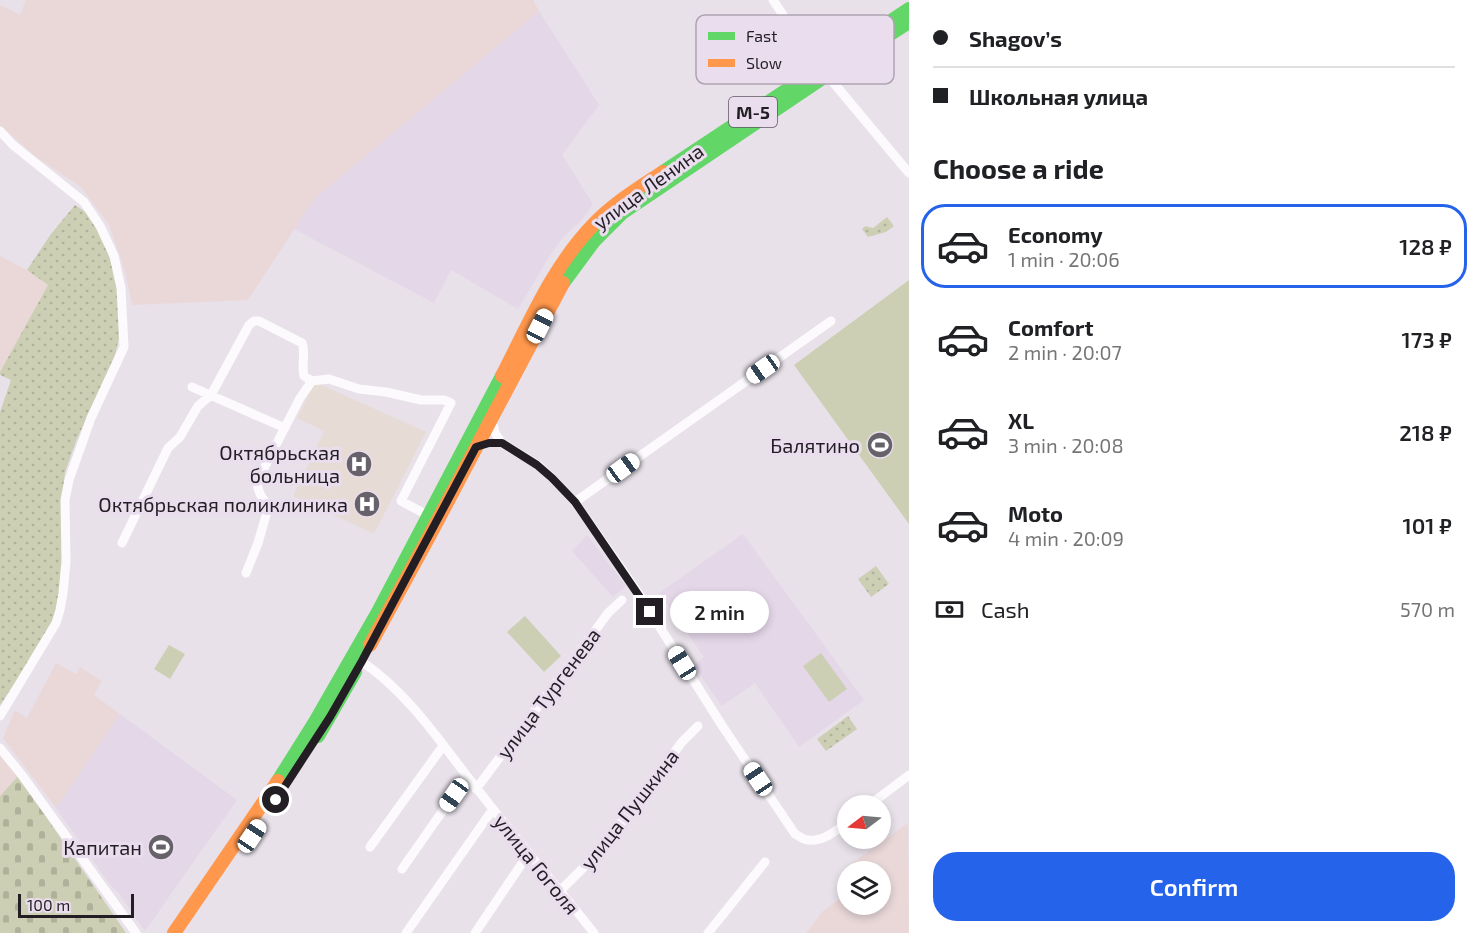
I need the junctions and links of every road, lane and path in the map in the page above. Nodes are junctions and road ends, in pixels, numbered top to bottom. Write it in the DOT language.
graph roads {
  1 [pos="773,0"];
  2 [pos="909,9"];
  3 [pos="783,15"];
  4 [pos="894,20"];
  5 [pos="909,22"];
  6 [pos="894,31"];
  7 [pos="804,84"];
  8 [pos="806,84"];
  9 [pos="833,84"];
  10 [pos="0,131"];
  11 [pos="909,172"];
  12 [pos="831,321"];
  13 [pos="312,381"];
  14 [pos="192,387"];
  15 [pos="211,395"];
  16 [pos="492,417"];
  17 [pos="285,428"];
  18 [pos="502,443"];
  19 [pos="476,447"];
  20 [pos="575,502"];
  21 [pos="429,516"];
  22 [pos="122,543"];
  23 [pos="246,573"];
  24 [pos="622,600"];
  25 [pos="362,661"];
  26 [pos="0,716"];
  27 [pos="698,726"];
  28 [pos="443,746"];
  29 [pos="0,748"];
  30 [pos="909,775"];
  31 [pos="467,776"];
  32 [pos="476,789"];
  33 [pos="883,795"];
  34 [pos="493,809"];
  35 [pos="837,829"];
  36 [pos="370,847"];
  37 [pos="529,853"];
  38 [pos="765,862"];
  39 [pos="402,869"];
  40 [pos="560,891"];
  41 [pos="136,933"];
  42 [pos="174,933"];
  43 [pos="185,933"];
  44 [pos="406,933"];
  45 [pos="475,933"];
  46 [pos="594,933"];
  47 [pos="708,933"];
  1 -- 3 [label="street"];
  2 -- 4 [label="main road, улица Ленина / М-5"];
  5 -- 6 [label="main road, улица Ленина / М-5"];
  7 -- 21 [label="main road, улица Ленина / М-5"];
  8 -- 16 [label="main road, улица Ленина / М-5"];
  9 -- 11 [label="street"];
  10 -- 26 [label="street"];
  12 -- 20 [label="street"];
  13 -- 15 [label="street"];
  13 -- 17 [label="street"];
  13 -- 21 [label="street"];
  14 -- 15 [label="street"];
  15 -- 17 [label="street"];
  15 -- 22 [label="street"];
  16 -- 18 [label="street"];
  16 -- 19 [label="main road, улица Ленина / М-5"];
  17 -- 23 [label="street"];
  18 -- 19 [label="street"];
  18 -- 20 [label="street"];
  19 -- 25 [label="main road, улица Ленина / М-5"];
  20 -- 35 [label="street"];
  21 -- 42 [label="main road, улица Ленина / М-5"];
  24 -- 32 [label="street, улица Тургенева"];
  25 -- 28 [label="street, улица Гоголя"];
  25 -- 43 [label="main road, улица Ленина / М-5"];
  27 -- 40 [label="street, улица Пушкина"];
  28 -- 31 [label="street, улица Гоголя"];
  28 -- 36 [label="street"];
  29 -- 41 [label="street"];
  30 -- 33 [label="street"];
  31 -- 32 [label="street, улица Гоголя"];
  31 -- 39 [label="street"];
  32 -- 34 [label="street, улица Гоголя"];
  34 -- 37 [label="street, улица Гоголя"];
  34 -- 44 [label="street"];
  37 -- 40 [label="street, улица Гоголя"];
  37 -- 45 [label="street"];
  38 -- 47 [label="street"];
  40 -- 46 [label="street, улица Гоголя"];
}
